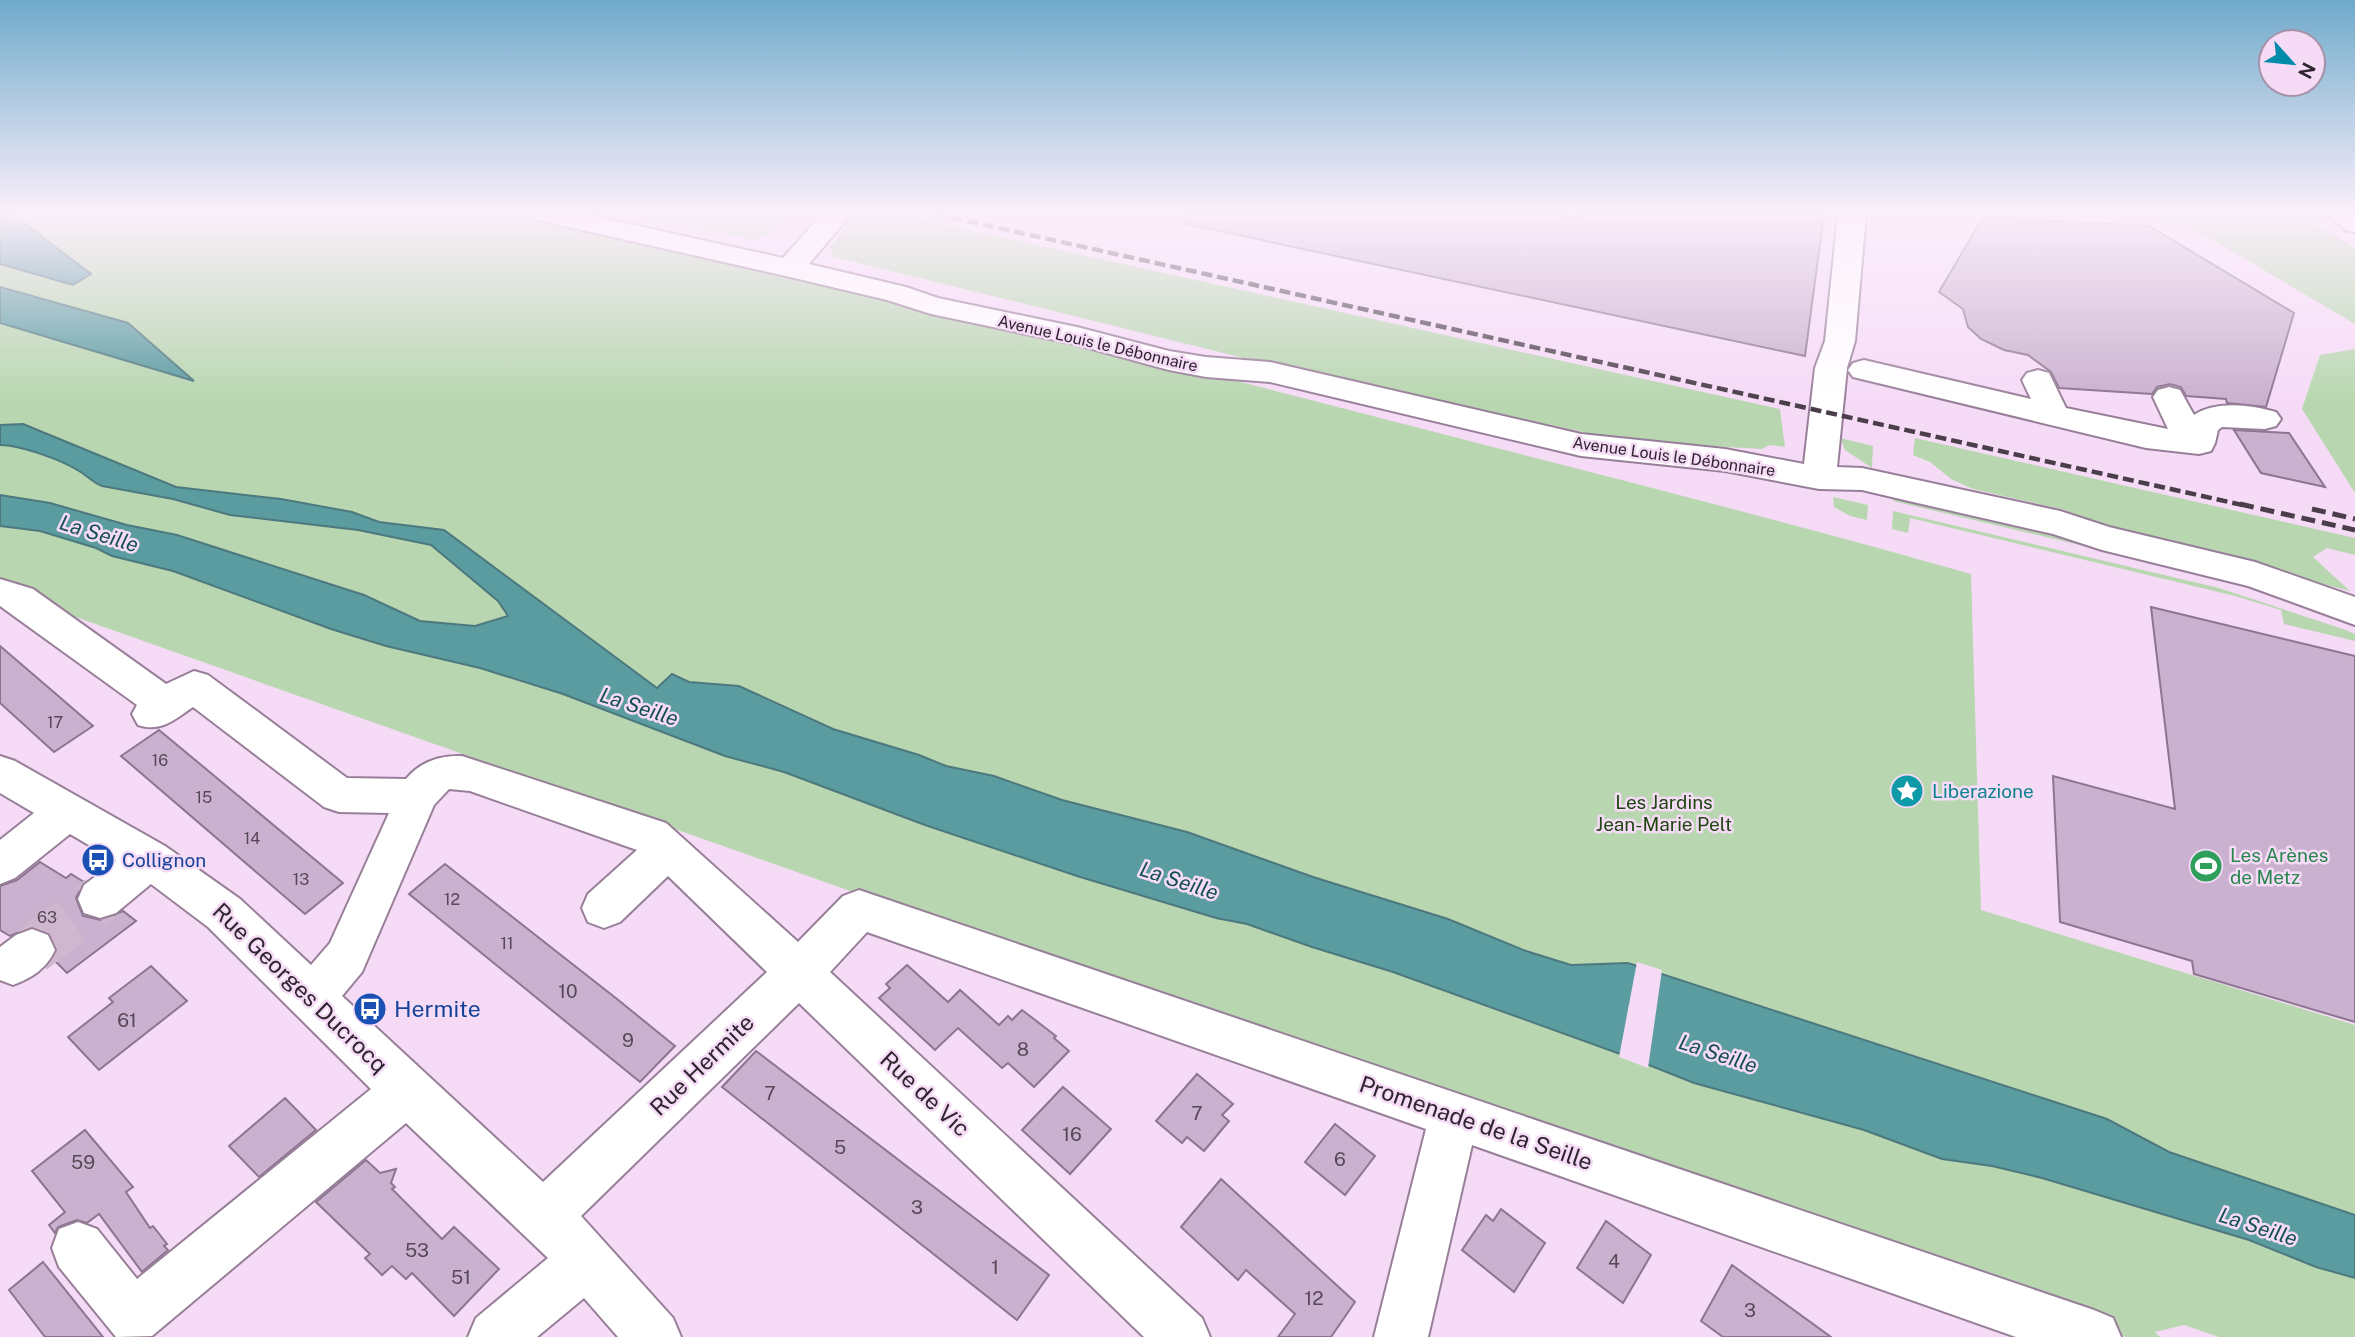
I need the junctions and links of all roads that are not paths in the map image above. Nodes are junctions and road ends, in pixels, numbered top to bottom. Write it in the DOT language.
graph roads {
  1 [pos="826,276"];
  2 [pos="1846,276"];
  3 [pos="1872,276"];
  4 [pos="1864,370"];
  5 [pos="2038,380"];
  6 [pos="1829,386"];
  7 [pos="2169,397"];
  8 [pos="2054,416"];
  9 [pos="2266,419"];
  10 [pos="2187,441"];
  11 [pos="1819,478"];
  12 [pos="0,592"];
  13 [pos="2355,611"];
  14 [pos="2355,628"];
  15 [pos="0,773"];
  16 [pos="417,796"];
  17 [pos="68,811"];
  18 [pos="668,849"];
  19 [pos="150,859"];
  20 [pos="0,865"];
  21 [pos="100,899"];
  22 [pos="604,908"];
  23 [pos="859,910"];
  24 [pos="797,974"];
  25 [pos="312,996"];
  26 [pos="407,1091"];
  27 [pos="1454,1115"];
  28 [pos="543,1217"];
  29 [pos="78,1248"];
  30 [pos="587,1260"];
  31 [pos="495,1337"];
  32 [pos="654,1337"];
  33 [pos="1182,1337"];
  34 [pos="1401,1337"];
  35 [pos="2094,1337"];
  1 -- 11 [label="street, Avenue Louis le Débonnaire"];
  2 -- 6 [label="street"];
  3 -- 4 [label="street"];
  4 -- 6 [label="street"];
  4 -- 8 [label="street"];
  5 -- 8 [label="street"];
  6 -- 11 [label="street"];
  7 -- 10 [label="street"];
  8 -- 10 [label="street"];
  9 -- 10 [label="street"];
  11 -- 13 [label="street, Avenue Louis le Débonnaire"];
  11 -- 14 [label="street, Avenue Louis le Débonnaire"];
  12 -- 16 [label="street"];
  15 -- 17 [label="street, Rue Georges Ducrocq"];
  16 -- 18 [label="street"];
  16 -- 25 [label="street"];
  17 -- 19 [label="street, Rue Georges Ducrocq"];
  17 -- 20 [label="street"];
  18 -- 22 [label="street"];
  18 -- 24 [label="street, Rue de Vic"];
  19 -- 21 [label="street"];
  19 -- 25 [label="street, Rue Georges Ducrocq"];
  23 -- 24 [label="street, Rue Hermite"];
  23 -- 27 [label="street, Promenade de la Seille"];
  24 -- 28 [label="street, Rue Hermite"];
  24 -- 33 [label="street, Rue de Vic"];
  25 -- 26 [label="street, Rue Georges Ducrocq"];
  26 -- 28 [label="street, Rue Georges Ducrocq"];
  26 -- 29 [label="street"];
  27 -- 34 [label="street"];
  27 -- 35 [label="street, Promenade de la Seille"];
  28 -- 30 [label="street, Rue Georges Ducrocq"];
  30 -- 31 [label="street"];
  30 -- 32 [label="street, Rue Georges Ducrocq"];
}
